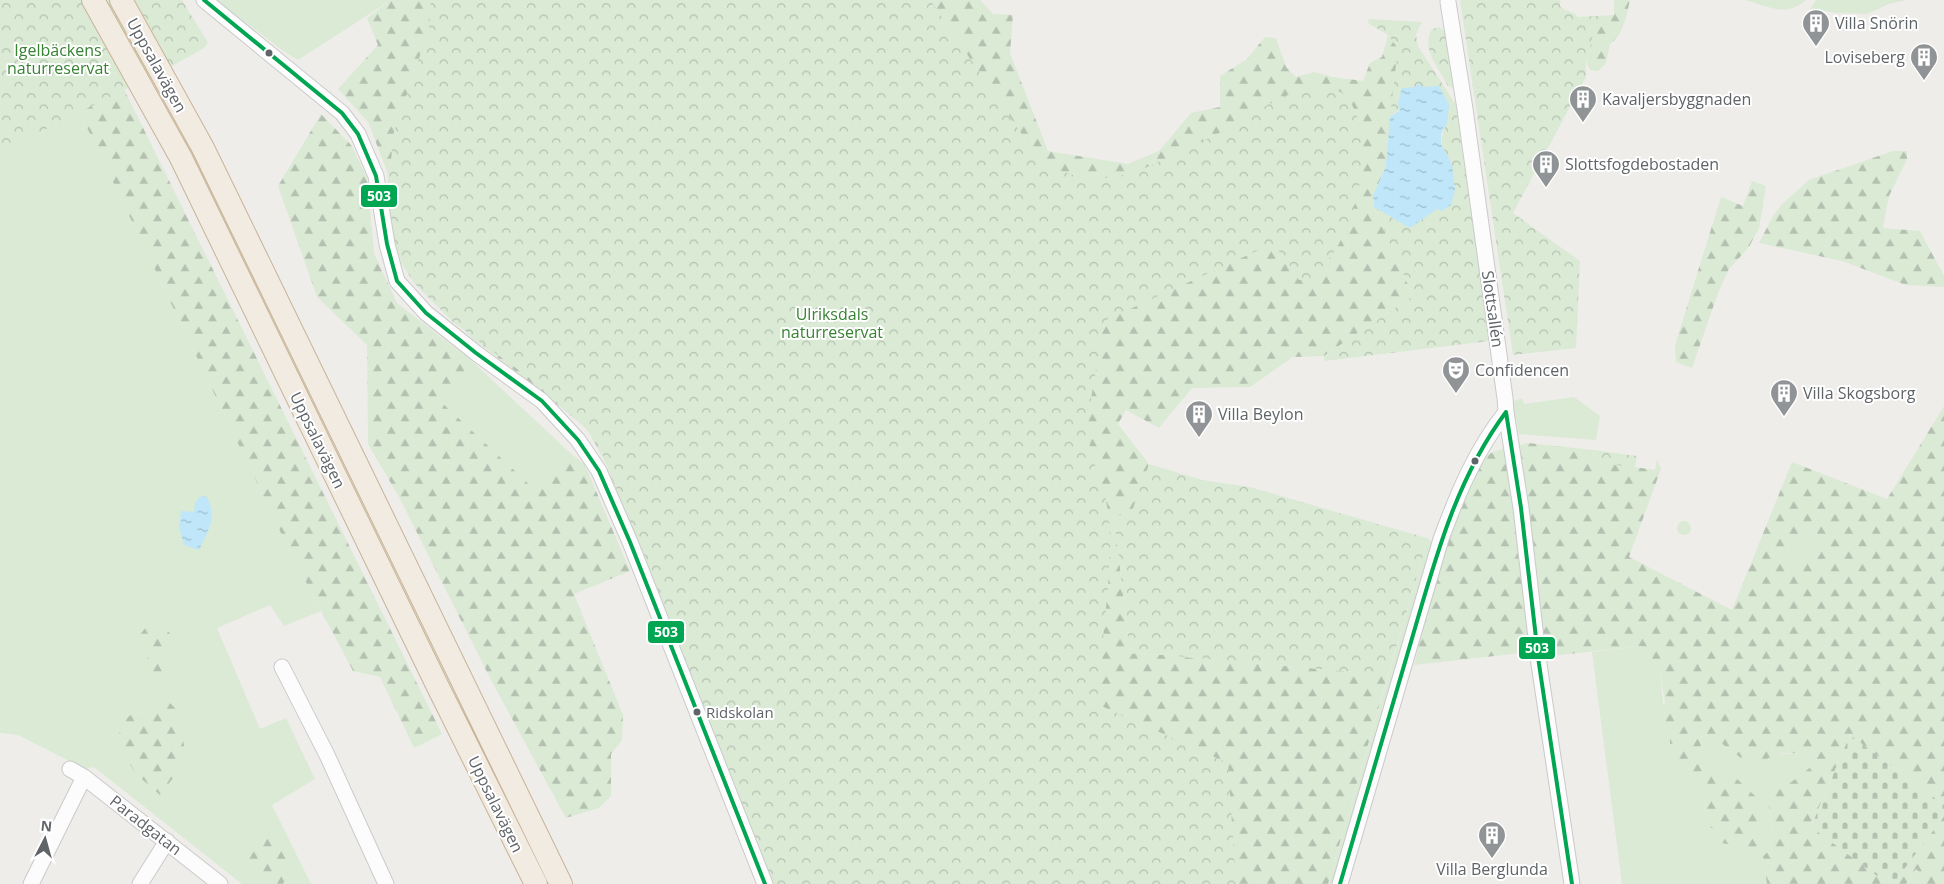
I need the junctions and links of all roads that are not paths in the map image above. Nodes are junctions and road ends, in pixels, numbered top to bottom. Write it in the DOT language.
graph roads {
  1 [pos="93,0"];
  2 [pos="121,0"];
  3 [pos="204,0"];
  4 [pos="1448,2"];
  5 [pos="1506,412"];
  6 [pos="282,667"];
  7 [pos="70,769"];
  8 [pos="84,777"];
  9 [pos="166,841"];
  10 [pos="31,884"];
  11 [pos="140,884"];
  12 [pos="220,884"];
  13 [pos="386,884"];
  14 [pos="536,884"];
  15 [pos="561,884"];
  16 [pos="765,884"];
  17 [pos="1340,884"];
  18 [pos="1572,884"];
  1 -- 14 [label="highway, Uppsalavägen"];
  2 -- 15 [label="highway, Uppsalavägen"];
  3 -- 16 [label="street"];
  4 -- 5 [label="street, Slottsallén"];
  5 -- 17 [label="street"];
  5 -- 18 [label="street, Slottsallén"];
  6 -- 13 [label="street"];
  7 -- 8 [label="street, Paradgatan"];
  8 -- 9 [label="street, Paradgatan"];
  8 -- 10 [label="street"];
  9 -- 11 [label="street"];
  9 -- 12 [label="street, Paradgatan"];
}
